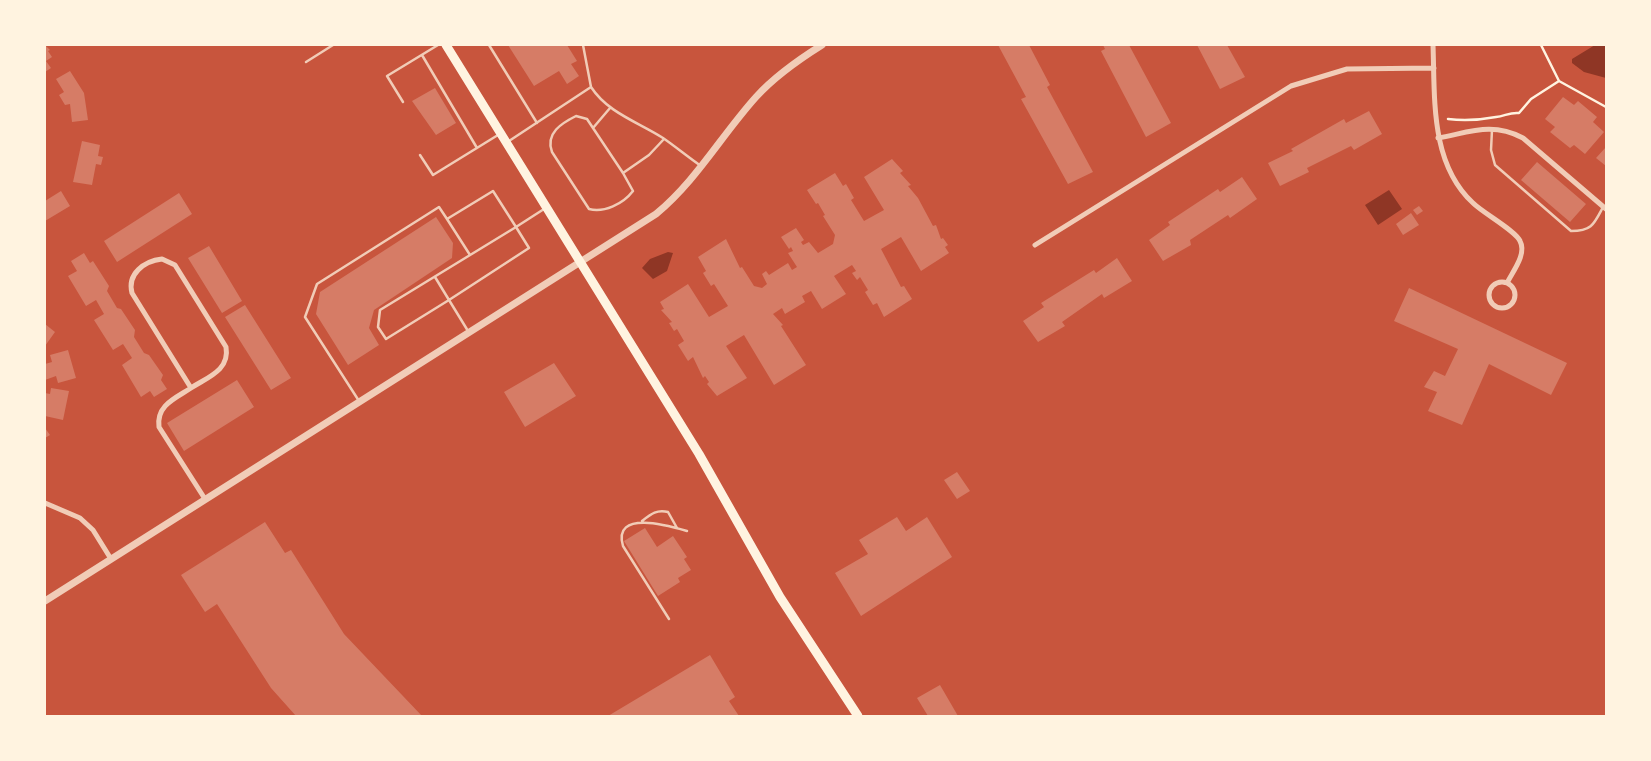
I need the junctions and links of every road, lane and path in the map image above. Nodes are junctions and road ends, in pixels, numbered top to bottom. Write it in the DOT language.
graph roads {
  1 [pos="333,45"];
  2 [pos="438,45"];
  3 [pos="446,45"];
  4 [pos="489,45"];
  5 [pos="582,45"];
  6 [pos="822,45"];
  7 [pos="1433,45"];
  8 [pos="1541,45"];
  9 [pos="422,55"];
  10 [pos="306,62"];
  11 [pos="1434,68"];
  12 [pos="1559,82"];
  13 [pos="591,87"];
  14 [pos="403,102"];
  15 [pos="1606,107"];
  16 [pos="611,108"];
  17 [pos="1448,119"];
  18 [pos="537,123"];
  19 [pos="593,128"];
  20 [pos="1493,128"];
  21 [pos="500,134"];
  22 [pos="1438,138"];
  23 [pos="664,139"];
  24 [pos="506,143"];
  25 [pos="477,148"];
  26 [pos="420,155"];
  27 [pos="702,167"];
  28 [pos="623,173"];
  29 [pos="545,208"];
  30 [pos="1605,208"];
  31 [pos="448,219"];
  32 [pos="516,227"];
  33 [pos="1035,245"];
  34 [pos="470,255"];
  35 [pos="580,263"];
  36 [pos="435,276"];
  37 [pos="1507,283"];
  38 [pos="450,300"];
  39 [pos="469,331"];
  40 [pos="191,388"];
  41 [pos="360,402"];
  42 [pos="205,499"];
  43 [pos="45,503"];
  44 [pos="642,522"];
  45 [pos="677,528"];
  46 [pos="687,530"];
  47 [pos="111,559"];
  48 [pos="45,601"];
  49 [pos="669,619"];
  50 [pos="858,716"];
  1 -- 10 [label="lane"];
  2 -- 9 [label="lane"];
  3 -- 21 [label="main road"];
  4 -- 18 [label="lane"];
  5 -- 13 [label="lane"];
  6 -- 27 [label="street"];
  7 -- 11 [label="street"];
  8 -- 12 [label="path"];
  9 -- 14 [label="lane"];
  9 -- 25 [label="lane"];
  11 -- 22 [label="street"];
  11 -- 33 [label="street"];
  12 -- 15 [label="path"];
  12 -- 17 [label="path"];
  13 -- 16 [label="lane"];
  13 -- 18 [label="lane"];
  16 -- 19 [label="lane"];
  16 -- 23 [label="lane"];
  18 -- 24 [label="lane"];
  19 -- 28 [label="lane"];
  19 -- 28 [label="lane"];
  20 -- 22 [label="street"];
  20 -- 30 [label="street"];
  20 -- 30 [label="lane"];
  21 -- 24 [label="main road"];
  21 -- 25 [label="lane"];
  22 -- 37 [label="street"];
  23 -- 27 [label="lane"];
  23 -- 28 [label="lane"];
  24 -- 29 [label="main road"];
  25 -- 26 [label="lane"];
  27 -- 35 [label="street"];
  29 -- 32 [label="lane"];
  29 -- 35 [label="main road"];
  31 -- 32 [label="lane"];
  31 -- 34 [label="lane"];
  31 -- 41 [label="lane"];
  32 -- 34 [label="lane"];
  32 -- 38 [label="lane"];
  34 -- 36 [label="lane"];
  35 -- 39 [label="street"];
  35 -- 50 [label="main road"];
  36 -- 38 [label="lane"];
  36 -- 38 [label="lane"];
  37 -- 37 [label="street"];
  38 -- 39 [label="lane"];
  39 -- 41 [label="street"];
  40 -- 40 [label="street"];
  40 -- 42 [label="street"];
  41 -- 42 [label="street"];
  42 -- 47 [label="street"];
  43 -- 47 [label="street"];
  44 -- 45 [label="lane"];
  44 -- 45 [label="lane"];
  44 -- 49 [label="lane"];
  45 -- 46 [label="lane"];
  47 -- 48 [label="street"];
}
